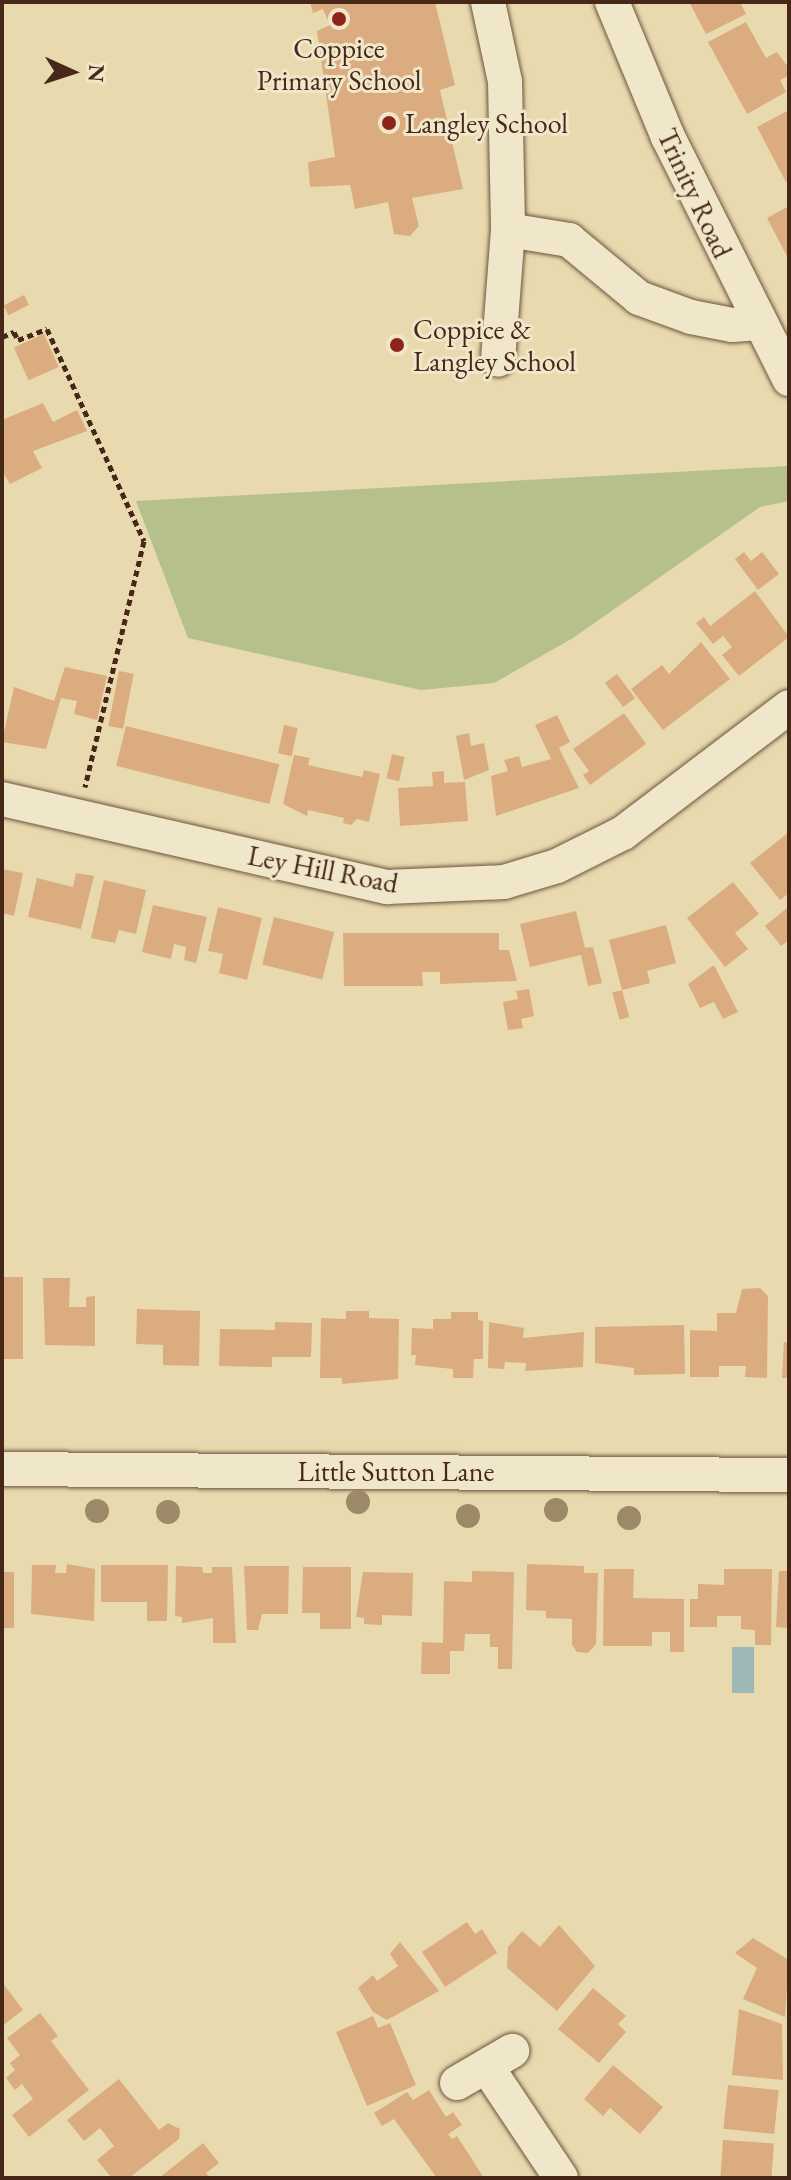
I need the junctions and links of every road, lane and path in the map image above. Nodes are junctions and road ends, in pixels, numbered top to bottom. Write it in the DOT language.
graph roads {
  1 [pos="488,2"];
  2 [pos="612,2"];
  3 [pos="508,230"];
  4 [pos="760,323"];
  5 [pos="2,337"];
  6 [pos="498,360"];
  7 [pos="789,379"];
  8 [pos="789,707"];
  9 [pos="2,799"];
  10 [pos="78,815"];
  11 [pos="2,1469"];
  12 [pos="789,1475"];
  13 [pos="457,2083"];
  14 [pos="561,2178"];
  1 -- 3 [label="street"];
  2 -- 4 [label="street, Trinity Road"];
  3 -- 4 [label="street"];
  3 -- 6 [label="street"];
  4 -- 7 [label="street, Trinity Road"];
  5 -- 10 [label="path"];
  8 -- 10 [label="street, Ley Hill Road"];
  9 -- 10 [label="street, Ley Hill Road"];
  11 -- 12 [label="street, Little Sutton Lane"];
  13 -- 14 [label="street"];
}
